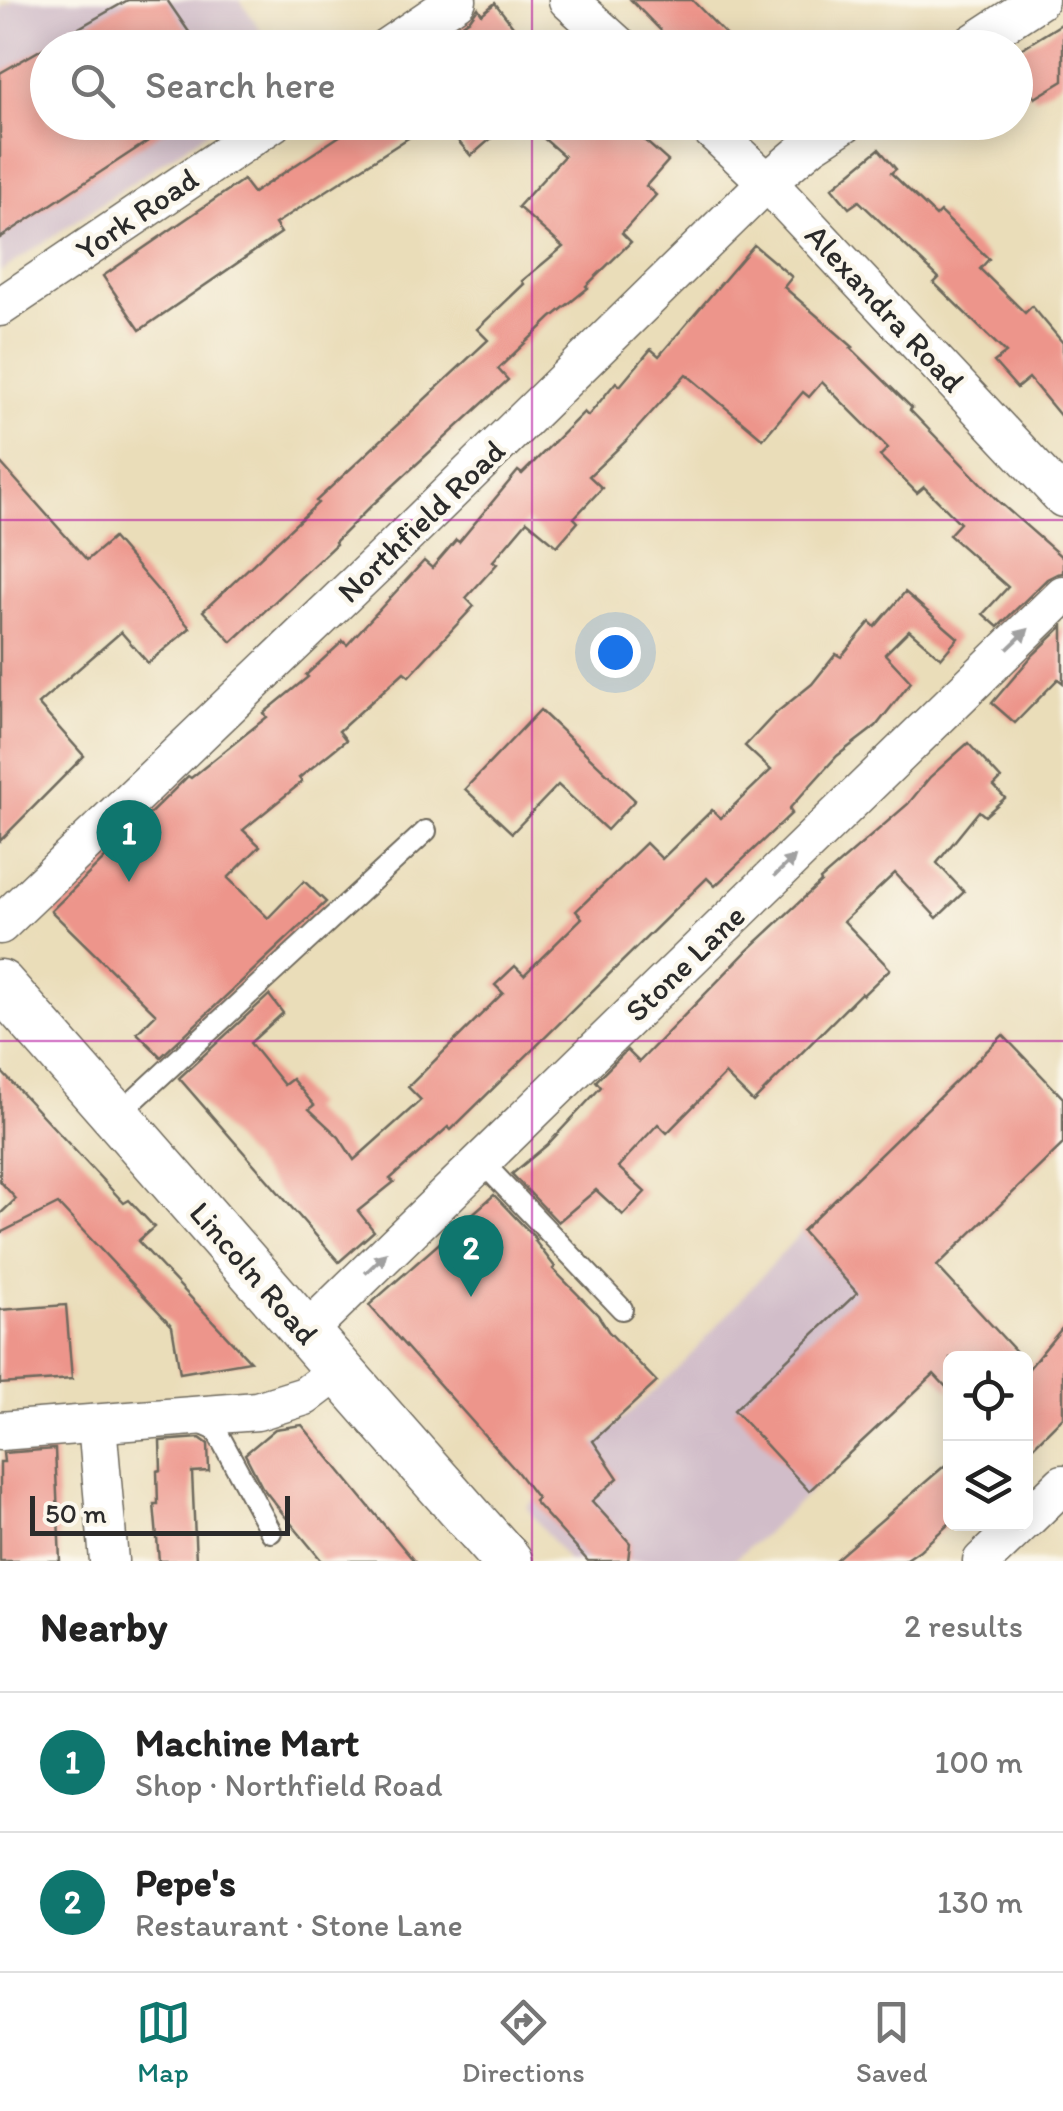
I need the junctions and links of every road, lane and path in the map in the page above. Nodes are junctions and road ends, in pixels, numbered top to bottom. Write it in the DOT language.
graph roads {
  1 [pos="456,0"];
  2 [pos="568,0"];
  3 [pos="1039,0"];
  4 [pos="412,30"];
  5 [pos="602,30"];
  6 [pos="993,30"];
  7 [pos="247,140"];
  8 [pos="722,140"];
  9 [pos="818,140"];
  10 [pos="767,182"];
  11 [pos="0,307"];
  12 [pos="1063,498"];
  13 [pos="1063,595"];
  14 [pos="426,831"];
  15 [pos="0,926"];
  16 [pos="0,984"];
  17 [pos="117,1116"];
  18 [pos="481,1161"];
  19 [pos="622,1309"];
  20 [pos="306,1332"];
  21 [pos="338,1371"];
  22 [pos="187,1417"];
  23 [pos="97,1424"];
  24 [pos="0,1431"];
  25 [pos="1063,1484"];
  26 [pos="1033,1513"];
  27 [pos="1014,1531"];
  28 [pos="271,1532"];
  29 [pos="109,1561"];
  30 [pos="508,1561"];
  31 [pos="982,1561"];
  1 -- 4 [label="street"];
  2 -- 5 [label="street"];
  3 -- 6 [label="street"];
  7 -- 11 [label="street, York Road"];
  8 -- 10 [label="street, Alexandra Road"];
  9 -- 10 [label="street, Northfield Road"];
  10 -- 12 [label="street, Alexandra Road"];
  10 -- 15 [label="street, Northfield Road"];
  18 -- 13 [label="street, Stone Lane, one-way"];
  14 -- 17 [label="lane"];
  16 -- 17 [label="street, Lincoln Road"];
  17 -- 20 [label="street, Lincoln Road"];
  18 -- 19 [label="lane"];
  20 -- 18 [label="street, Stone Lane, one-way"];
  20 -- 21 [label="street, Lincoln Road"];
  21 -- 22 [label="street"];
  21 -- 30 [label="street, Lincoln Road"];
  22 -- 23 [label="street"];
  22 -- 28 [label="lane"];
  23 -- 24 [label="street"];
  23 -- 29 [label="street"];
  25 -- 26 [label="street"];
  27 -- 31 [label="street"];
}
